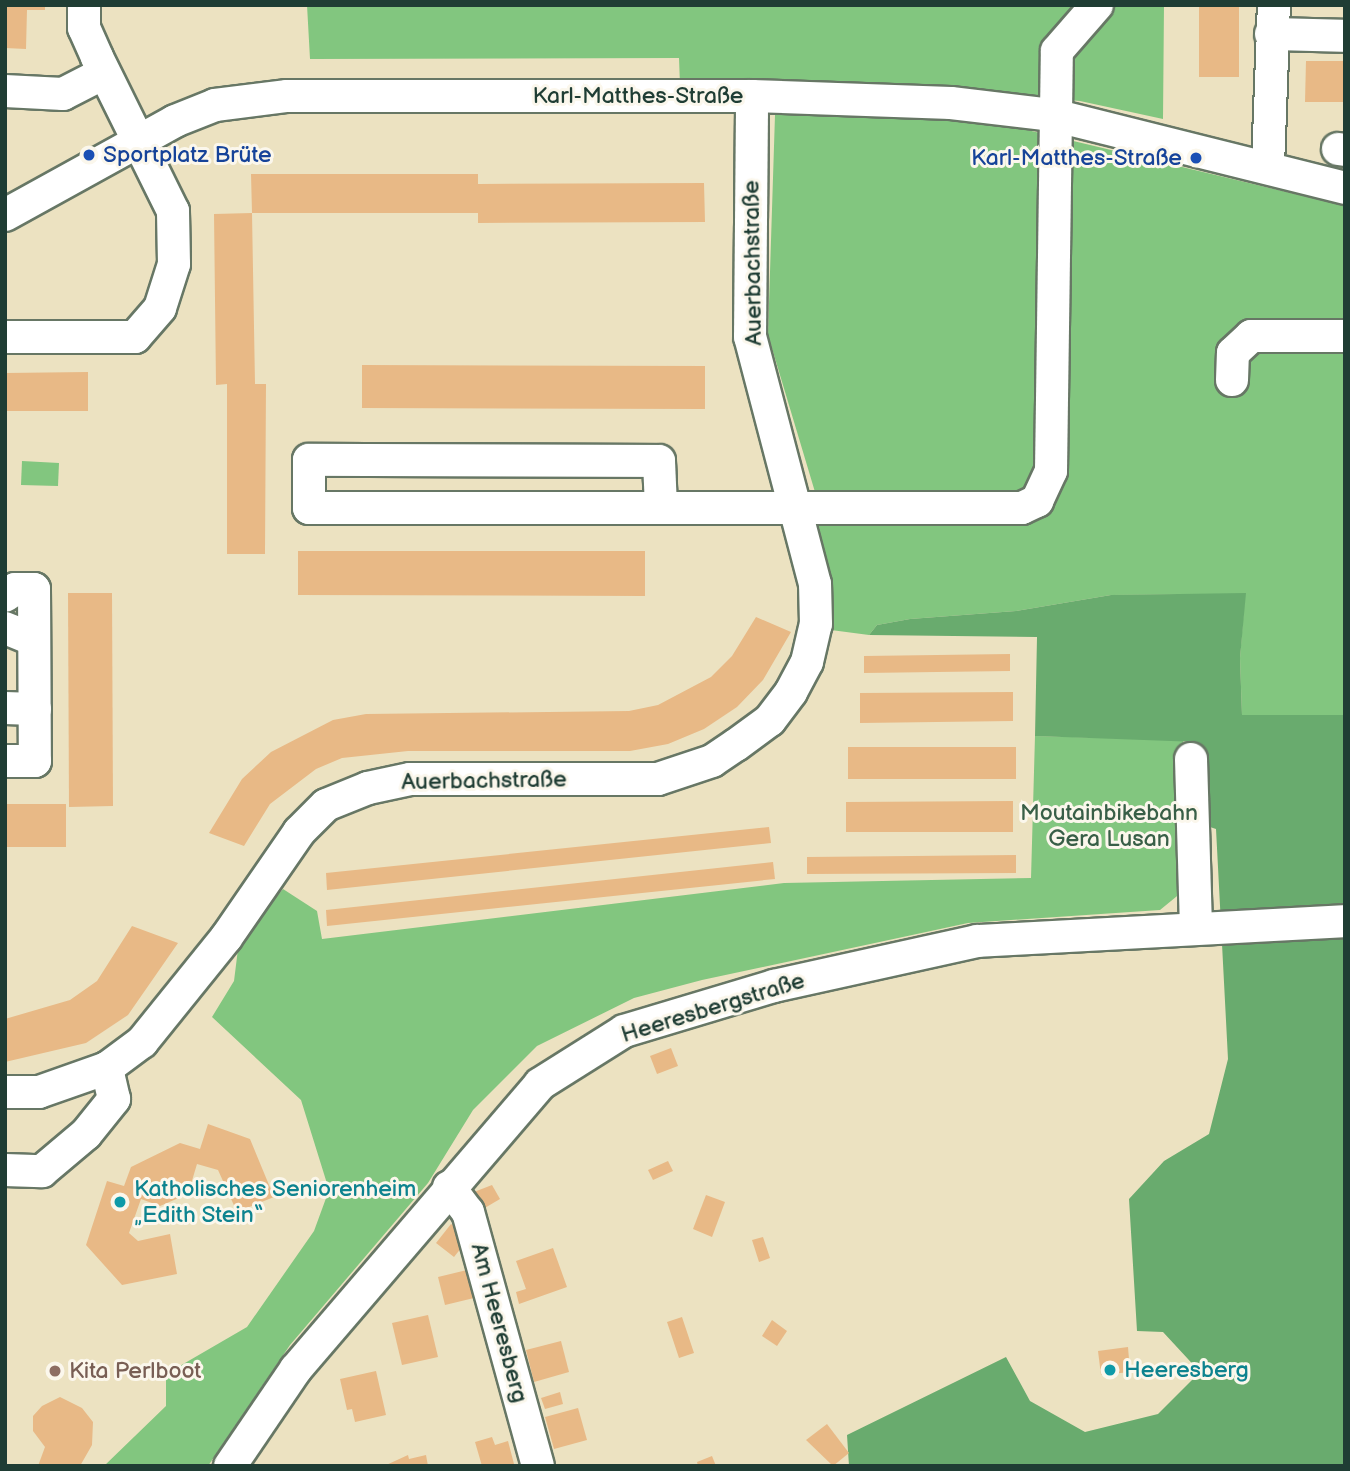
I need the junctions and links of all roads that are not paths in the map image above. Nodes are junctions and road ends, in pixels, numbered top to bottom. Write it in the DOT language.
graph roads {
  1 [pos="83,5"];
  2 [pos="1097,5"];
  3 [pos="1272,20"];
  4 [pos="1345,36"];
  5 [pos="104,73"];
  6 [pos="5,91"];
  7 [pos="752,96"];
  8 [pos="1053,115"];
  9 [pos="137,141"];
  10 [pos="1268,166"];
  11 [pos="1345,188"];
  12 [pos="5,215"];
  13 [pos="1345,336"];
  14 [pos="5,337"];
  15 [pos="1232,380"];
  16 [pos="661,507"];
  17 [pos="799,508"];
  18 [pos="5,596"];
  19 [pos="5,628"];
  20 [pos="34,640"];
  21 [pos="20,709"];
  22 [pos="1191,759"];
  23 [pos="5,761"];
  24 [pos="1345,921"];
  25 [pos="1196,928"];
  26 [pos="107,1068"];
  27 [pos="5,1092"];
  28 [pos="5,1170"];
  29 [pos="449,1186"];
  30 [pos="230,1466"];
  31 [pos="538,1466"];
  1 -- 5 [label="street"];
  2 -- 8 [label="street"];
  3 -- 4 [label="street"];
  3 -- 10 [label="street"];
  5 -- 6 [label="street"];
  5 -- 9 [label="street"];
  7 -- 8 [label="street, Karl-Matthes-Straße"];
  7 -- 9 [label="street, Karl-Matthes-Straße"];
  7 -- 17 [label="street, Auerbachstraße"];
  8 -- 10 [label="street, Karl-Matthes-Straße"];
  8 -- 17 [label="street"];
  9 -- 12 [label="street, Karl-Matthes-Straße"];
  9 -- 14 [label="street"];
  10 -- 11 [label="street, Karl-Matthes-Straße"];
  13 -- 15 [label="street"];
  16 -- 16 [label="street"];
  16 -- 17 [label="street"];
  17 -- 26 [label="street, Auerbachstraße"];
  18 -- 20 [label="street"];
  19 -- 20 [label="street"];
  20 -- 21 [label="street"];
  21 -- 23 [label="street"];
  22 -- 25 [label="street"];
  24 -- 25 [label="street, Heeresbergstraße"];
  25 -- 29 [label="street, Heeresbergstraße"];
  26 -- 27 [label="street, Auerbachstraße"];
  26 -- 28 [label="street"];
  29 -- 30 [label="street, Heeresbergstraße"];
  29 -- 31 [label="street, Am Heeresberg"];
}
